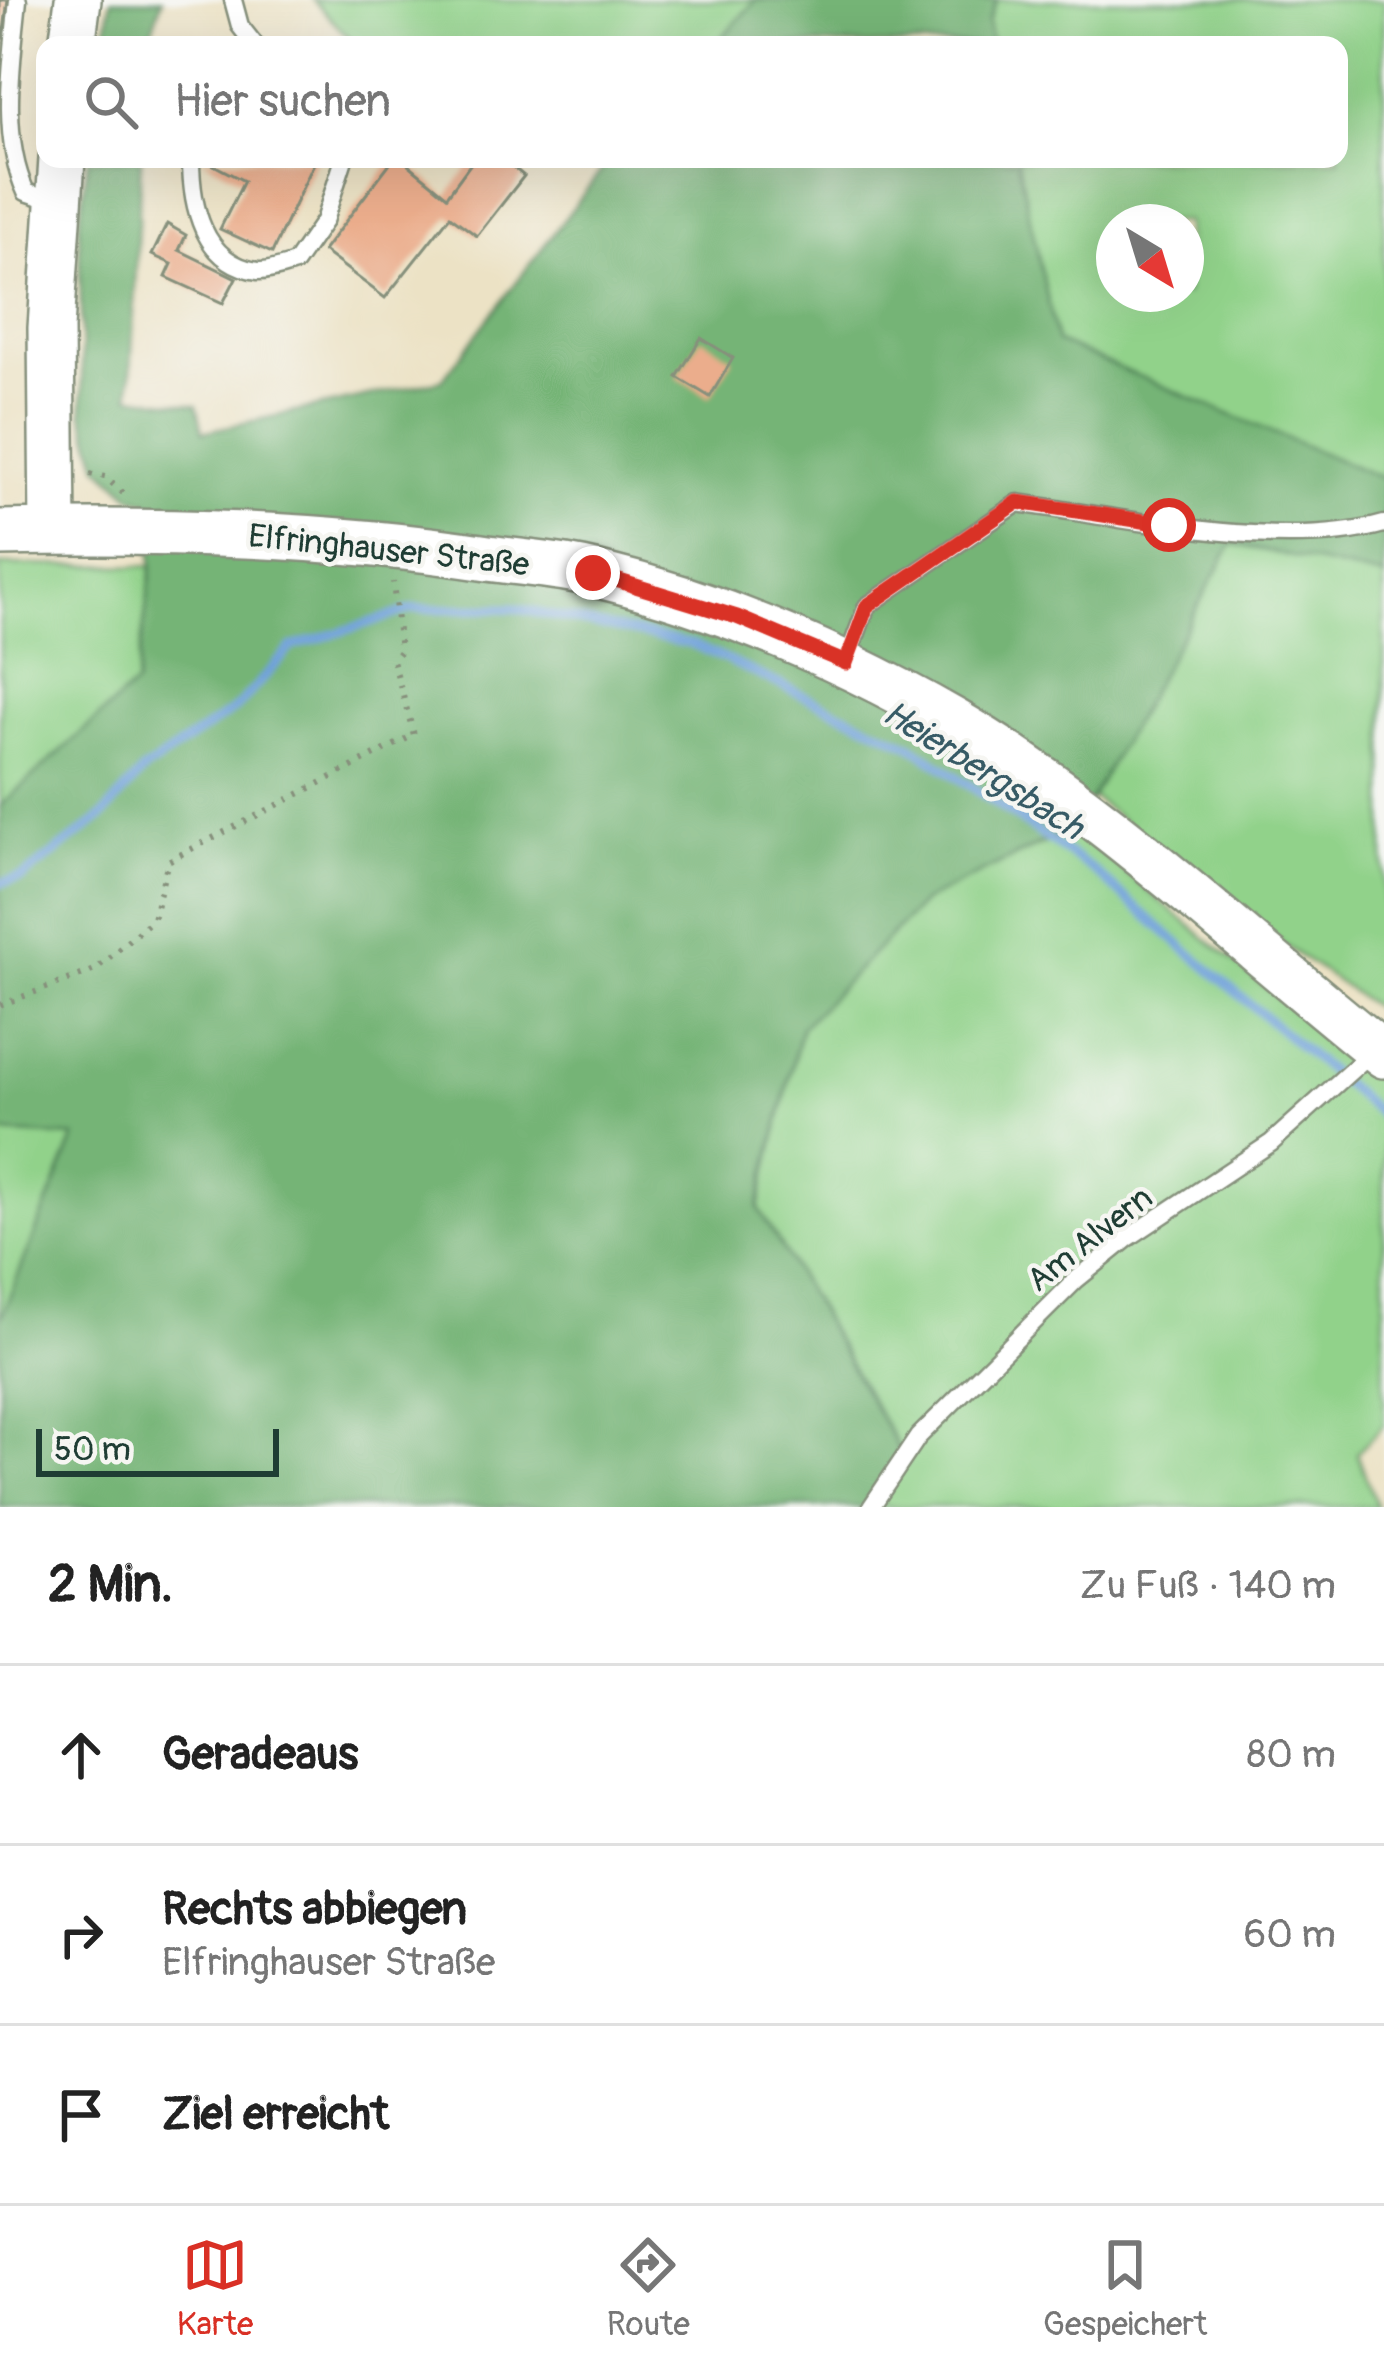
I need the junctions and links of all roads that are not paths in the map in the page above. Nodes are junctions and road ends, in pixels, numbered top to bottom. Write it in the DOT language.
graph roads {
  1 [pos="18,0"];
  2 [pos="78,0"];
  3 [pos="233,0"];
  4 [pos="240,26"];
  5 [pos="73,36"];
  6 [pos="235,36"];
  7 [pos="248,36"];
  8 [pos="191,168"];
  9 [pos="341,168"];
  10 [pos="60,181"];
  11 [pos="1384,524"];
  12 [pos="53,532"];
  13 [pos="0,533"];
  14 [pos="846,663"];
  15 [pos="1371,1058"];
  16 [pos="871,1507"];
  1 -- 10 [label="lane"];
  2 -- 5 [label="main road"];
  3 -- 4 [label="lane"];
  4 -- 6 [label="lane"];
  4 -- 7 [label="lane"];
  8 -- 9 [label="lane"];
  10 -- 12 [label="main road"];
  11 -- 14 [label="lane"];
  12 -- 13 [label="main road, Elfringhauser Straße"];
  12 -- 14 [label="main road, Elfringhauser Straße"];
  14 -- 15 [label="main road, Elfringhauser Straße"];
  15 -- 16 [label="lane, Am Alvern"];
}
